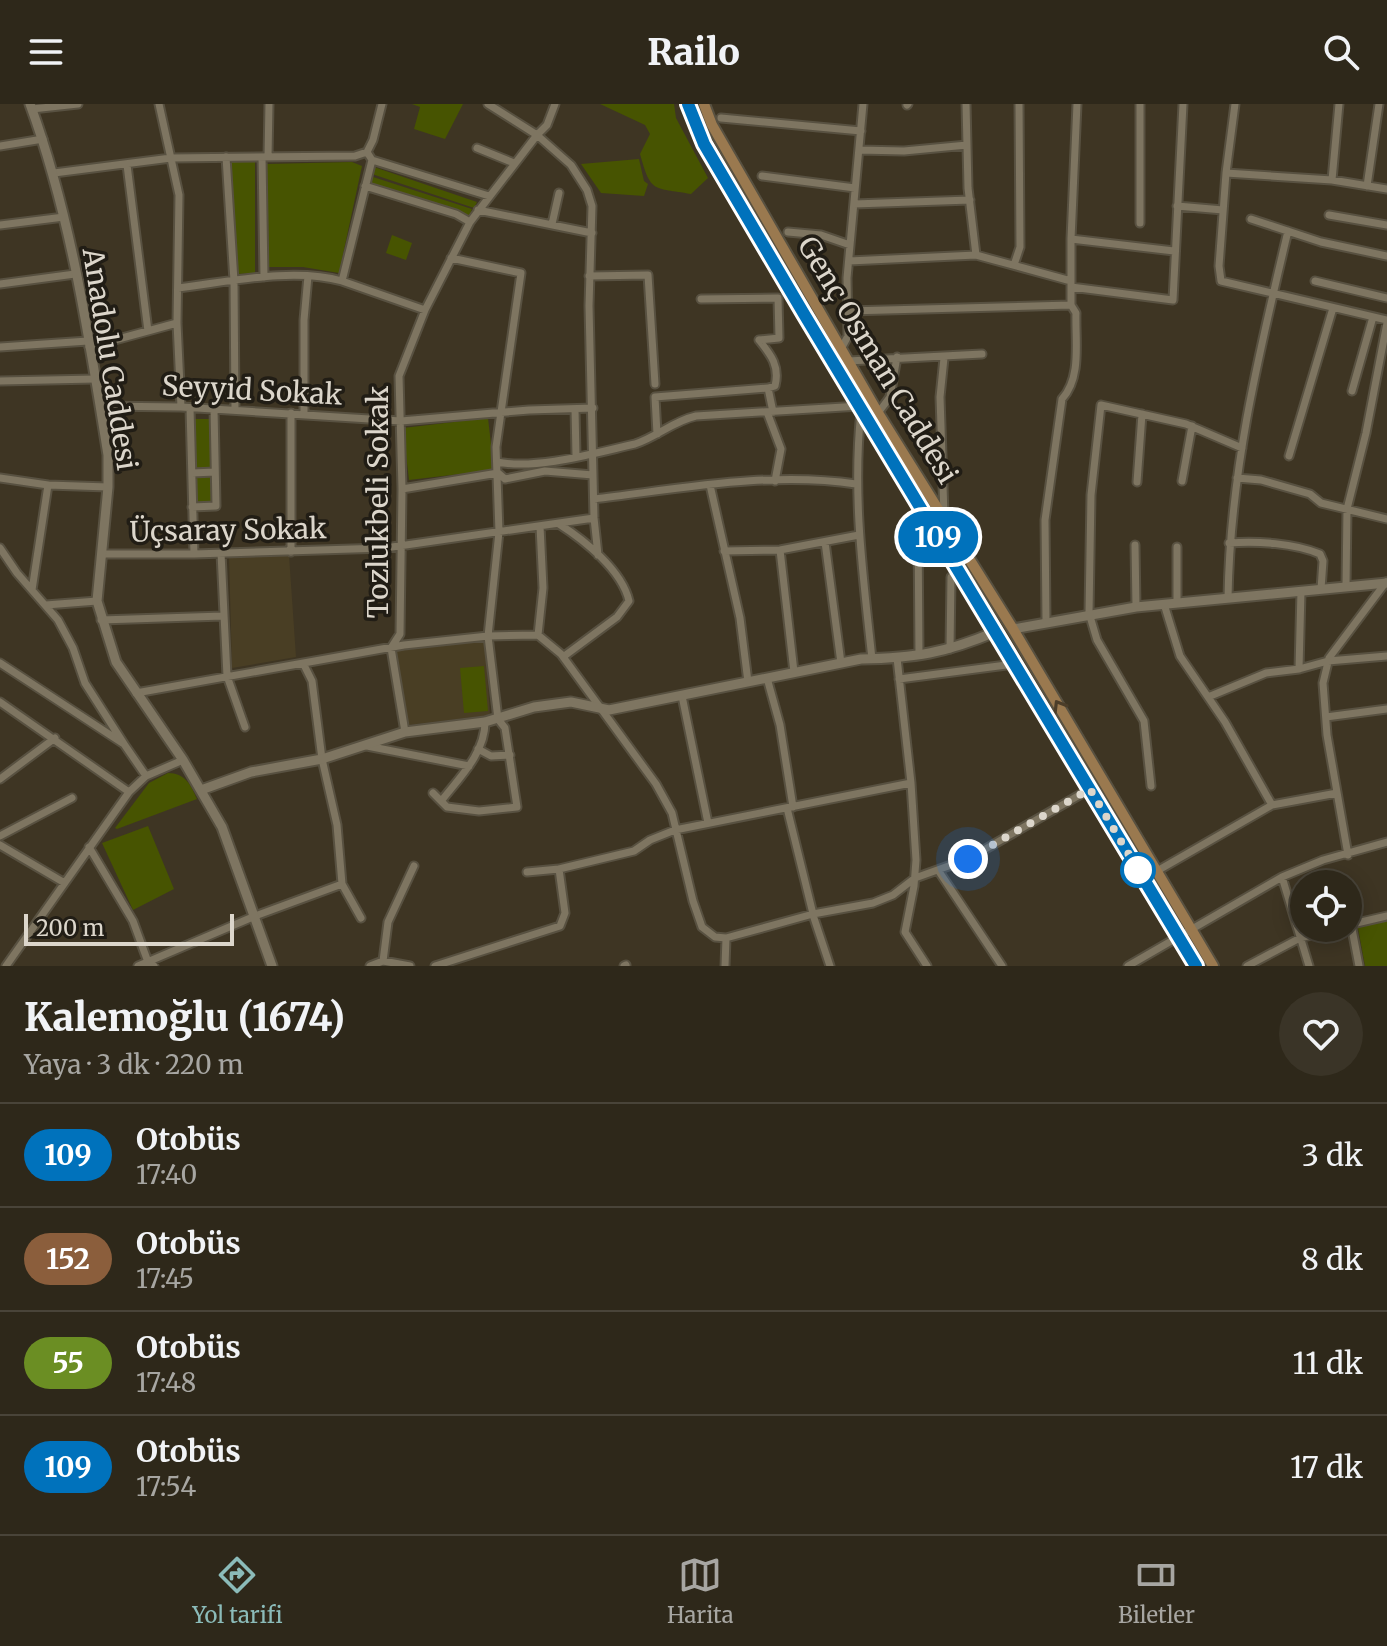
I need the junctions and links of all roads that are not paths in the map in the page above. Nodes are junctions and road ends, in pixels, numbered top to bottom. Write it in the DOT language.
graph roads {
  1 [pos="78,104"];
  2 [pos="159,104"];
  3 [pos="269,104"];
  4 [pos="382,104"];
  5 [pos="488,104"];
  6 [pos="555,104"];
  7 [pos="688,104"];
  8 [pos="704,104"];
  9 [pos="863,104"];
  10 [pos="966,104"];
  11 [pos="1019,104"];
  12 [pos="1077,104"];
  13 [pos="1140,104"];
  14 [pos="1183,104"];
  15 [pos="1235,104"];
  16 [pos="1339,104"];
  17 [pos="1379,104"];
  18 [pos="31,107"];
  19 [pos="721,118"];
  20 [pos="861,131"];
  21 [pos="537,135"];
  22 [pos="43,139"];
  23 [pos="967,145"];
  24 [pos="0,146"];
  25 [pos="477,148"];
  26 [pos="859,150"];
  27 [pos="367,152"];
  28 [pos="226,157"];
  29 [pos="265,157"];
  30 [pos="171,158"];
  31 [pos="372,160"];
  32 [pos="514,163"];
  33 [pos="127,165"];
  34 [pos="54,173"];
  35 [pos="1226,173"];
  36 [pos="762,176"];
  37 [pos="1332,180"];
  38 [pos="365,186"];
  39 [pos="1367,186"];
  40 [pos="855,188"];
  41 [pos="1387,189"];
  42 [pos="559,193"];
  43 [pos="489,196"];
  44 [pos="970,200"];
  45 [pos="854,204"];
  46 [pos="1177,206"];
  47 [pos="478,210"];
  48 [pos="1223,210"];
  49 [pos="1329,215"];
  50 [pos="64,217"];
  51 [pos="1251,219"];
  52 [pos="470,222"];
  53 [pos="1140,223"];
  54 [pos="552,224"];
  55 [pos="0,225"];
  56 [pos="1387,225"];
  57 [pos="1288,231"];
  58 [pos="788,232"];
  59 [pos="592,233"];
  60 [pos="1071,239"];
  61 [pos="850,245"];
  62 [pos="1174,251"];
  63 [pos="976,255"];
  64 [pos="1387,256"];
  65 [pos="451,258"];
  66 [pos="849,261"];
  67 [pos="1014,265"];
  68 [pos="75,274"];
  69 [pos="308,276"];
  70 [pos="589,276"];
  71 [pos="264,277"];
  72 [pos="234,281"];
  73 [pos="342,281"];
  74 [pos="1315,281"];
  75 [pos="0,284"];
  76 [pos="1071,284"];
  77 [pos="178,288"];
  78 [pos="1273,295"];
  79 [pos="1387,298"];
  80 [pos="701,299"];
  81 [pos="1071,305"];
  82 [pos="1333,308"];
  83 [pos="425,310"];
  84 [pos="848,311"];
  85 [pos="1373,317"];
  86 [pos="1387,322"];
  87 [pos="177,323"];
  88 [pos="148,331"];
  89 [pos="88,344"];
  90 [pos="0,347"];
  91 [pos="841,349"];
  92 [pos="982,354"];
  93 [pos="897,357"];
  94 [pos="944,358"];
  95 [pos="848,361"];
  96 [pos="1378,372"];
  97 [pos="1387,374"];
  98 [pos="95,379"];
  99 [pos="0,381"];
  100 [pos="655,384"];
  101 [pos="768,388"];
  102 [pos="1352,391"];
  103 [pos="100,406"];
  104 [pos="185,407"];
  105 [pos="861,407"];
  106 [pos="593,408"];
  107 [pos="214,409"];
  108 [pos="575,409"];
  109 [pos="235,410"];
  110 [pos="770,412"];
  111 [pos="291,413"];
  112 [pos="500,413"];
  113 [pos="878,413"];
  114 [pos="304,414"];
  115 [pos="1142,414"];
  116 [pos="401,421"];
  117 [pos="1192,426"];
  118 [pos="657,434"];
  119 [pos="1242,448"];
  120 [pos="593,453"];
  121 [pos="576,456"];
  122 [pos="1289,456"];
  123 [pos="497,462"];
  124 [pos="215,472"];
  125 [pos="192,473"];
  126 [pos="498,473"];
  127 [pos="593,475"];
  128 [pos="0,478"];
  129 [pos="1237,478"];
  130 [pos="775,481"];
  131 [pos="1182,481"];
  132 [pos="1137,482"];
  133 [pos="856,484"];
  134 [pos="48,485"];
  135 [pos="710,485"];
  136 [pos="108,487"];
  137 [pos="402,489"];
  138 [pos="594,499"];
  139 [pos="192,507"];
  140 [pos="1347,509"];
  141 [pos="594,518"];
  142 [pos="945,518"];
  143 [pos="1387,519"];
  144 [pos="558,524"];
  145 [pos="918,524"];
  146 [pos="540,526"];
  147 [pos="499,532"];
  148 [pos="859,535"];
  149 [pos="825,542"];
  150 [pos="1229,543"];
  151 [pos="401,544"];
  152 [pos="1135,545"];
  153 [pos="1177,547"];
  154 [pos="0,548"];
  155 [pos="780,550"];
  156 [pos="724,551"];
  157 [pos="291,552"];
  158 [pos="221,553"];
  159 [pos="102,554"];
  160 [pos="194,554"];
  161 [pos="598,555"];
  162 [pos="959,572"];
  163 [pos="1387,582"];
  164 [pos="1346,586"];
  165 [pos="1321,589"];
  166 [pos="32,590"];
  167 [pos="1301,591"];
  168 [pos="1228,598"];
  169 [pos="97,601"];
  170 [pos="1177,603"];
  171 [pos="1164,604"];
  172 [pos="46,605"];
  173 [pos="1136,607"];
  174 [pos="1089,613"];
  175 [pos="223,616"];
  176 [pos="101,620"];
  177 [pos="1046,621"];
  178 [pos="1013,629"];
  179 [pos="995,632"];
  180 [pos="538,635"];
  181 [pos="488,636"];
  182 [pos="391,648"];
  183 [pos="950,649"];
  184 [pos="919,655"];
  185 [pos="1387,656"];
  186 [pos="563,657"];
  187 [pos="897,658"];
  188 [pos="872,659"];
  189 [pos="1328,661"];
  190 [pos="1,663"];
  191 [pos="841,663"];
  192 [pos="1014,664"];
  193 [pos="304,665"];
  194 [pos="1299,669"];
  195 [pos="794,672"];
  196 [pos="227,676"];
  197 [pos="767,678"];
  198 [pos="899,679"];
  199 [pos="748,682"];
  200 [pos="136,693"];
  201 [pos="682,696"];
  202 [pos="1208,697"];
  203 [pos="0,702"];
  204 [pos="599,707"];
  205 [pos="1387,709"];
  206 [pos="1326,717"];
  207 [pos="498,719"];
  208 [pos="485,722"];
  209 [pos="245,727"];
  210 [pos="405,732"];
  211 [pos="55,738"];
  212 [pos="124,744"];
  213 [pos="364,746"];
  214 [pos="478,749"];
  215 [pos="510,755"];
  216 [pos="322,759"];
  217 [pos="183,760"];
  218 [pos="469,766"];
  219 [pos="146,776"];
  220 [pos="0,779"];
  221 [pos="911,783"];
  222 [pos="1151,786"];
  223 [pos="1090,789"];
  224 [pos="201,790"];
  225 [pos="129,792"];
  226 [pos="433,793"];
  227 [pos="1337,793"];
  228 [pos="72,798"];
  229 [pos="442,800"];
  230 [pos="1272,805"];
  231 [pos="790,808"];
  232 [pos="708,823"];
  233 [pos="675,830"];
  234 [pos="0,836"];
  235 [pos="1387,842"];
  236 [pos="0,845"];
  237 [pos="89,847"];
  238 [pos="1348,855"];
  239 [pos="414,866"];
  240 [pos="559,869"];
  241 [pos="938,870"];
  242 [pos="1157,871"];
  243 [pos="527,872"];
  244 [pos="1282,877"];
  245 [pos="915,878"];
  246 [pos="63,882"];
  247 [pos="342,884"];
  248 [pos="1290,904"];
  249 [pos="813,914"];
  250 [pos="255,916"];
  251 [pos="1387,916"];
  252 [pos="361,918"];
  253 [pos="1362,922"];
  254 [pos="1191,929"];
  255 [pos="1178,937"];
  256 [pos="726,938"];
  257 [pos="1292,942"];
  258 [pos="1301,942"];
  259 [pos="1353,942"];
  260 [pos="383,961"];
  261 [pos="151,964"];
  262 [pos="449,965"];
  263 [pos="6,966"];
  264 [pos="138,966"];
  265 [pos="272,966"];
  266 [pos="370,966"];
  267 [pos="410,966"];
  268 [pos="435,966"];
  269 [pos="725,966"];
  270 [pos="830,966"];
  271 [pos="927,966"];
  272 [pos="1002,966"];
  273 [pos="1128,966"];
  274 [pos="1196,966"];
  275 [pos="1213,966"];
  276 [pos="1247,966"];
  277 [pos="1309,966"];
  278 [pos="1359,966"];
  1 -- 18 [label="street"];
  2 -- 30 [label="street"];
  3 -- 29 [label="street"];
  4 -- 27 [label="street"];
  5 -- 21 [label="street"];
  6 -- 21 [label="street, Tozlukbeli Sokak"];
  7 -- 105 [label="main road, Genç Osman Caddesi"];
  8 -- 91 [label="main road, Genç Osman Caddesi"];
  9 -- 20 [label="street"];
  10 -- 23 [label="street"];
  11 -- 67 [label="street"];
  12 -- 60 [label="street"];
  13 -- 53 [label="street"];
  14 -- 46 [label="street"];
  15 -- 35 [label="street"];
  16 -- 37 [label="street"];
  17 -- 39 [label="street"];
  18 -- 22 [label="street, Anadolu Caddesi"];
  19 -- 20 [label="street"];
  20 -- 26 [label="street"];
  21 -- 32 [label="street, Tozlukbeli Sokak"];
  21 -- 59 [label="street"];
  22 -- 24 [label="street"];
  22 -- 34 [label="street, Anadolu Caddesi"];
  23 -- 26 [label="street"];
  23 -- 44 [label="street"];
  25 -- 32 [label="street"];
  26 -- 40 [label="street"];
  27 -- 29 [label="street"];
  27 -- 31 [label="street"];
  28 -- 29 [label="street"];
  28 -- 30 [label="street"];
  28 -- 72 [label="street"];
  29 -- 71 [label="street"];
  30 -- 33 [label="street"];
  30 -- 77 [label="street"];
  31 -- 38 [label="street"];
  31 -- 43 [label="street"];
  32 -- 43 [label="street, Tozlukbeli Sokak"];
  33 -- 34 [label="street"];
  33 -- 88 [label="street"];
  34 -- 50 [label="street, Anadolu Caddesi"];
  35 -- 37 [label="street"];
  35 -- 48 [label="street"];
  36 -- 40 [label="street"];
  37 -- 39 [label="street"];
  38 -- 52 [label="street"];
  38 -- 73 [label="street"];
  39 -- 41 [label="street"];
  40 -- 45 [label="street"];
  42 -- 54 [label="street"];
  43 -- 47 [label="street, Tozlukbeli Sokak"];
  44 -- 45 [label="street"];
  44 -- 63 [label="street"];
  45 -- 61 [label="street"];
  46 -- 48 [label="street"];
  46 -- 62 [label="street"];
  47 -- 52 [label="street, Tozlukbeli Sokak"];
  47 -- 54 [label="street"];
  48 -- 78 [label="street"];
  49 -- 56 [label="street"];
  50 -- 55 [label="street"];
  50 -- 68 [label="street, Anadolu Caddesi"];
  51 -- 57 [label="street"];
  52 -- 65 [label="street, Tozlukbeli Sokak"];
  54 -- 59 [label="street"];
  57 -- 64 [label="street"];
  57 -- 78 [label="street"];
  58 -- 61 [label="street"];
  59 -- 70 [label="street"];
  60 -- 62 [label="street"];
  60 -- 76 [label="street"];
  61 -- 66 [label="street"];
  62 -- 76 [label="street"];
  63 -- 66 [label="street"];
  63 -- 67 [label="street"];
  65 -- 83 [label="street, Tozlukbeli Sokak"];
  65 -- 112 [label="street"];
  66 -- 84 [label="street"];
  67 -- 76 [label="street"];
  68 -- 75 [label="street"];
  68 -- 89 [label="street, Anadolu Caddesi"];
  69 -- 71 [label="street"];
  69 -- 73 [label="street"];
  69 -- 114 [label="street"];
  70 -- 100 [label="street"];
  70 -- 106 [label="street"];
  71 -- 72 [label="street"];
  72 -- 77 [label="street"];
  72 -- 109 [label="street"];
  73 -- 83 [label="street"];
  74 -- 79 [label="street"];
  76 -- 81 [label="street"];
  77 -- 87 [label="street"];
  78 -- 82 [label="street"];
  78 -- 119 [label="street"];
  80 -- 101 [label="street"];
  81 -- 84 [label="street"];
  81 -- 177 [label="street"];
  82 -- 85 [label="street"];
  82 -- 122 [label="street"];
  83 -- 116 [label="street, Tozlukbeli Sokak"];
  84 -- 91 [label="street"];
  85 -- 86 [label="street"];
  85 -- 102 [label="street"];
  86 -- 96 [label="street"];
  87 -- 88 [label="street"];
  87 -- 104 [label="street"];
  88 -- 89 [label="street"];
  89 -- 90 [label="street"];
  89 -- 98 [label="street, Anadolu Caddesi"];
  91 -- 95 [label="main road, Genç Osman Caddesi"];
  92 -- 94 [label="street"];
  93 -- 94 [label="street"];
  93 -- 95 [label="street"];
  93 -- 113 [label="street"];
  94 -- 142 [label="street"];
  95 -- 113 [label="main road, Genç Osman Caddesi"];
  96 -- 97 [label="street"];
  96 -- 140 [label="street"];
  98 -- 99 [label="street"];
  98 -- 103 [label="street, Anadolu Caddesi"];
  101 -- 110 [label="street"];
  101 -- 118 [label="street"];
  103 -- 104 [label="street, Seyyid Sokak"];
  103 -- 136 [label="street, Anadolu Caddesi"];
  104 -- 107 [label="street, Seyyid Sokak"];
  104 -- 125 [label="street"];
  105 -- 110 [label="street"];
  105 -- 133 [label="street"];
  105 -- 162 [label="main road, Genç Osman Caddesi"];
  106 -- 108 [label="street, Seyyid Sokak"];
  106 -- 120 [label="street"];
  107 -- 109 [label="street, Seyyid Sokak"];
  107 -- 124 [label="street"];
  108 -- 112 [label="street, Seyyid Sokak"];
  108 -- 121 [label="street"];
  109 -- 111 [label="street, Seyyid Sokak"];
  110 -- 118 [label="street"];
  110 -- 130 [label="street"];
  111 -- 114 [label="street, Seyyid Sokak"];
  111 -- 157 [label="street"];
  112 -- 116 [label="street, Seyyid Sokak"];
  112 -- 123 [label="street"];
  113 -- 142 [label="main road, Genç Osman Caddesi"];
  114 -- 116 [label="street, Seyyid Sokak"];
  115 -- 117 [label="street"];
  115 -- 132 [label="street"];
  115 -- 174 [label="street"];
  116 -- 137 [label="street, Tozlukbeli Sokak"];
  117 -- 119 [label="street"];
  117 -- 131 [label="street"];
  118 -- 120 [label="street"];
  119 -- 129 [label="street"];
  120 -- 121 [label="street"];
  120 -- 127 [label="street"];
  121 -- 123 [label="street"];
  123 -- 126 [label="street"];
  124 -- 125 [label="street"];
  124 -- 139 [label="street"];
  125 -- 139 [label="street"];
  126 -- 127 [label="street"];
  126 -- 137 [label="street"];
  126 -- 147 [label="street"];
  127 -- 138 [label="street"];
  128 -- 134 [label="street"];
  129 -- 140 [label="street"];
  129 -- 150 [label="street"];
  130 -- 133 [label="street"];
  130 -- 135 [label="street"];
  133 -- 148 [label="street"];
  134 -- 136 [label="street"];
  134 -- 166 [label="street"];
  135 -- 138 [label="street"];
  135 -- 156 [label="street"];
  136 -- 159 [label="street, Anadolu Caddesi"];
  137 -- 151 [label="street, Tozlukbeli Sokak"];
  138 -- 141 [label="street"];
  139 -- 160 [label="street"];
  140 -- 143 [label="street"];
  140 -- 164 [label="street"];
  141 -- 144 [label="street, Üçsaray Sokak"];
  141 -- 161 [label="street"];
  142 -- 178 [label="main road, Genç Osman Caddesi"];
  144 -- 146 [label="street, Üçsaray Sokak"];
  144 -- 161 [label="street"];
  145 -- 184 [label="street"];
  146 -- 147 [label="street, Üçsaray Sokak"];
  146 -- 180 [label="street"];
  147 -- 151 [label="street, Üçsaray Sokak"];
  147 -- 181 [label="street"];
  148 -- 149 [label="street"];
  148 -- 188 [label="street"];
  149 -- 155 [label="street"];
  149 -- 191 [label="street"];
  150 -- 165 [label="street"];
  150 -- 168 [label="street"];
  151 -- 157 [label="street, Üçsaray Sokak"];
  151 -- 182 [label="street, Tozlukbeli Sokak"];
  152 -- 173 [label="street"];
  153 -- 170 [label="street"];
  154 -- 166 [label="street"];
  155 -- 156 [label="street"];
  155 -- 195 [label="street"];
  156 -- 199 [label="street"];
  157 -- 158 [label="street, Üçsaray Sokak"];
  158 -- 160 [label="street, Üçsaray Sokak"];
  158 -- 175 [label="street"];
  159 -- 160 [label="street, Üçsaray Sokak"];
  159 -- 169 [label="street, Anadolu Caddesi"];
  161 -- 186 [label="street"];
  162 -- 179 [label="main road, Genç Osman Caddesi"];
  162 -- 183 [label="street"];
  163 -- 164 [label="street"];
  163 -- 189 [label="street"];
  164 -- 165 [label="street"];
  165 -- 167 [label="street"];
  166 -- 172 [label="street"];
  167 -- 168 [label="street"];
  167 -- 194 [label="street"];
  168 -- 170 [label="street"];
  169 -- 172 [label="street"];
  169 -- 176 [label="street, Anadolu Caddesi"];
  170 -- 171 [label="street"];
  171 -- 173 [label="street"];
  171 -- 202 [label="street"];
  172 -- 212 [label="street"];
  173 -- 174 [label="street"];
  174 -- 177 [label="street"];
  174 -- 222 [label="street"];
  175 -- 176 [label="street"];
  175 -- 196 [label="street"];
  176 -- 200 [label="street, Anadolu Caddesi"];
  177 -- 178 [label="street"];
  242 -- 178 [label="main road, Genç Osman Caddesi, one-way"];
  179 -- 183 [label="street"];
  179 -- 192 [label="main road, Genç Osman Caddesi"];
  180 -- 181 [label="street"];
  180 -- 186 [label="street"];
  181 -- 182 [label="street"];
  181 -- 207 [label="street"];
  182 -- 193 [label="street"];
  182 -- 210 [label="street, Tozlukbeli Sokak"];
  183 -- 184 [label="street"];
  184 -- 187 [label="street"];
  185 -- 189 [label="street"];
  186 -- 204 [label="street"];
  187 -- 188 [label="street"];
  187 -- 198 [label="street"];
  188 -- 191 [label="street"];
  189 -- 194 [label="street"];
  189 -- 206 [label="street"];
  190 -- 212 [label="street"];
  191 -- 195 [label="street"];
  192 -- 198 [label="street"];
  192 -- 223 [label="main road, Genç Osman Caddesi"];
  193 -- 196 [label="street"];
  193 -- 216 [label="street"];
  194 -- 202 [label="street"];
  195 -- 197 [label="street"];
  196 -- 200 [label="street"];
  196 -- 209 [label="street"];
  197 -- 199 [label="street"];
  197 -- 231 [label="street"];
  198 -- 221 [label="street"];
  199 -- 201 [label="street"];
  200 -- 217 [label="street, Anadolu Caddesi"];
  201 -- 204 [label="street"];
  201 -- 232 [label="street"];
  202 -- 230 [label="street"];
  203 -- 211 [label="street"];
  204 -- 207 [label="street"];
  204 -- 233 [label="street"];
  205 -- 206 [label="street"];
  206 -- 227 [label="street"];
  207 -- 208 [label="street"];
  207 -- 215 [label="street"];
  208 -- 210 [label="street"];
  208 -- 214 [label="street"];
  210 -- 213 [label="street"];
  211 -- 220 [label="street"];
  211 -- 225 [label="street"];
  212 -- 219 [label="street"];
  213 -- 216 [label="street"];
  213 -- 218 [label="street"];
  214 -- 215 [label="street"];
  214 -- 218 [label="street"];
  215 -- 229 [label="street"];
  216 -- 224 [label="street"];
  216 -- 247 [label="street"];
  217 -- 219 [label="street"];
  217 -- 224 [label="street, Anadolu Caddesi"];
  218 -- 229 [label="street"];
  219 -- 225 [label="street"];
  221 -- 231 [label="street"];
  221 -- 245 [label="street"];
  223 -- 241 [label="street"];
  223 -- 255 [label="main road, Genç Osman Caddesi"];
  224 -- 250 [label="street, Anadolu Caddesi"];
  225 -- 237 [label="street"];
  226 -- 229 [label="street"];
  227 -- 230 [label="street"];
  227 -- 238 [label="street"];
  228 -- 234 [label="street"];
  230 -- 242 [label="street"];
  231 -- 232 [label="street"];
  231 -- 249 [label="street"];
  232 -- 233 [label="street"];
  233 -- 240 [label="street"];
  233 -- 256 [label="street"];
  235 -- 238 [label="street"];
  236 -- 246 [label="street"];
  237 -- 246 [label="street"];
  237 -- 261 [label="street"];
  238 -- 244 [label="street"];
  239 -- 260 [label="street"];
  240 -- 243 [label="street"];
  240 -- 262 [label="street"];
  241 -- 245 [label="street"];
  241 -- 272 [label="street"];
  242 -- 254 [label="main road, Genç Osman Caddesi"];
  244 -- 248 [label="street"];
  244 -- 254 [label="street"];
  245 -- 249 [label="street"];
  245 -- 271 [label="street"];
  246 -- 263 [label="street"];
  247 -- 250 [label="street"];
  247 -- 252 [label="street"];
  249 -- 256 [label="street"];
  249 -- 270 [label="street"];
  250 -- 261 [label="street"];
  250 -- 265 [label="street, Anadolu Caddesi"];
  251 -- 253 [label="street"];
  254 -- 255 [label="street"];
  254 -- 275 [label="main road, Genç Osman Caddesi"];
  255 -- 273 [label="street"];
  255 -- 274 [label="main road, Genç Osman Caddesi"];
  256 -- 269 [label="street"];
  257 -- 276 [label="street"];
  258 -- 277 [label="street"];
  259 -- 278 [label="street"];
  260 -- 266 [label="street"];
  260 -- 267 [label="street"];
  261 -- 264 [label="street"];
  262 -- 268 [label="street"];
}
